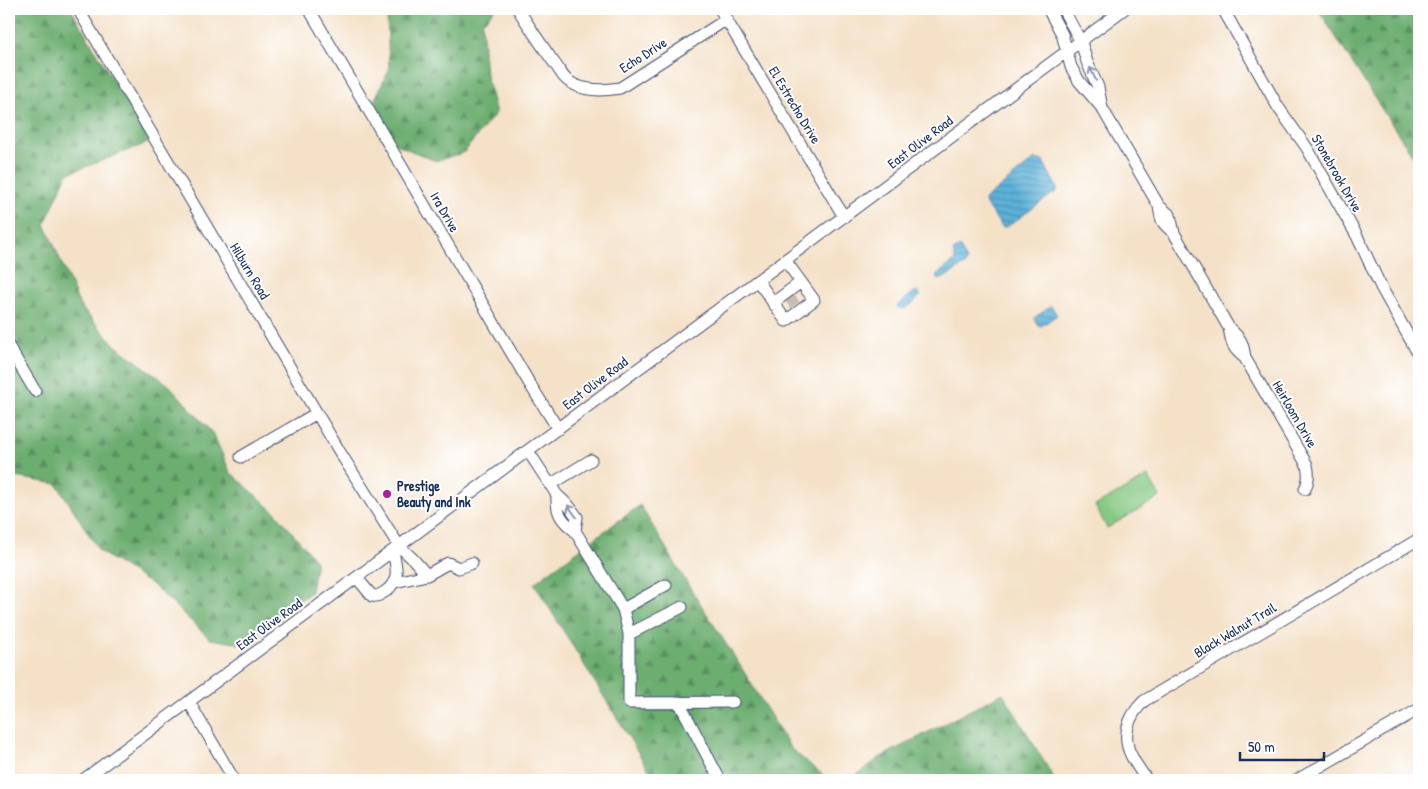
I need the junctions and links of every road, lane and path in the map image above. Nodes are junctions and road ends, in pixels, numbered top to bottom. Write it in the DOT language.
graph roads {
  1 [pos="78,9"];
  2 [pos="309,9"];
  3 [pos="518,9"];
  4 [pos="720,9"];
  5 [pos="1048,9"];
  6 [pos="1063,9"];
  7 [pos="1124,9"];
  8 [pos="1223,9"];
  9 [pos="727,19"];
  10 [pos="1081,42"];
  11 [pos="1067,51"];
  12 [pos="1102,108"];
  13 [pos="844,217"];
  14 [pos="785,260"];
  15 [pos="758,281"];
  16 [pos="801,282"];
  17 [pos="793,302"];
  18 [pos="773,303"];
  19 [pos="9,347"];
  20 [pos="1419,355"];
  21 [pos="35,391"];
  22 [pos="317,413"];
  23 [pos="558,428"];
  24 [pos="528,451"];
  25 [pos="241,457"];
  26 [pos="591,460"];
  27 [pos="550,485"];
  28 [pos="1305,488"];
  29 [pos="1419,539"];
  30 [pos="396,548"];
  31 [pos="472,563"];
  32 [pos="426,575"];
  33 [pos="357,578"];
  34 [pos="395,582"];
  35 [pos="666,586"];
  36 [pos="682,607"];
  37 [pos="623,609"];
  38 [pos="629,634"];
  39 [pos="189,702"];
  40 [pos="679,702"];
  41 [pos="733,702"];
  42 [pos="1419,709"];
  43 [pos="83,780"];
  44 [pos="234,780"];
  45 [pos="720,780"];
  46 [pos="1147,780"];
  47 [pos="1298,780"];
  1 -- 22 [label="street, Hilburn Road"];
  2 -- 23 [label="street, Ira Drive"];
  3 -- 9 [label="street, Echo Drive"];
  4 -- 9 [label="street, El Estrecho Drive"];
  5 -- 11 [label="street, Heirloom Drive"];
  6 -- 10 [label="street, Heirloom Drive"];
  7 -- 10 [label="street, East Olive Road"];
  8 -- 20 [label="street, Stonebrook Drive"];
  9 -- 13 [label="street, El Estrecho Drive"];
  10 -- 11 [label="street, East Olive Road"];
  12 -- 10 [label="street, Heirloom Drive, one-way"];
  11 -- 12 [label="street, Heirloom Drive"];
  11 -- 13 [label="street, East Olive Road"];
  12 -- 28 [label="street, Heirloom Drive"];
  13 -- 14 [label="street, East Olive Road"];
  14 -- 15 [label="street, East Olive Road"];
  14 -- 16 [label="street"];
  15 -- 18 [label="street"];
  15 -- 23 [label="street, East Olive Road"];
  16 -- 17 [label="street"];
  16 -- 17 [label="street"];
  17 -- 18 [label="street"];
  17 -- 18 [label="street"];
  19 -- 21 [label="street"];
  22 -- 25 [label="street"];
  22 -- 30 [label="street, Hilburn Road"];
  23 -- 24 [label="street, East Olive Road"];
  24 -- 27 [label="street"];
  24 -- 30 [label="street, East Olive Road"];
  26 -- 27 [label="street"];
  27 -- 37 [label="street"];
  29 -- 46 [label="street, Black Walnut Trail"];
  30 -- 32 [label="street"];
  30 -- 33 [label="street, East Olive Road"];
  30 -- 34 [label="street"];
  31 -- 32 [label="street"];
  32 -- 34 [label="street"];
  33 -- 34 [label="street"];
  33 -- 39 [label="street, East Olive Road"];
  35 -- 37 [label="street"];
  36 -- 38 [label="street"];
  37 -- 38 [label="street"];
  38 -- 40 [label="street"];
  39 -- 43 [label="street, East Olive Road"];
  39 -- 44 [label="street"];
  40 -- 41 [label="street"];
  40 -- 45 [label="street"];
  42 -- 47 [label="street"];
}
